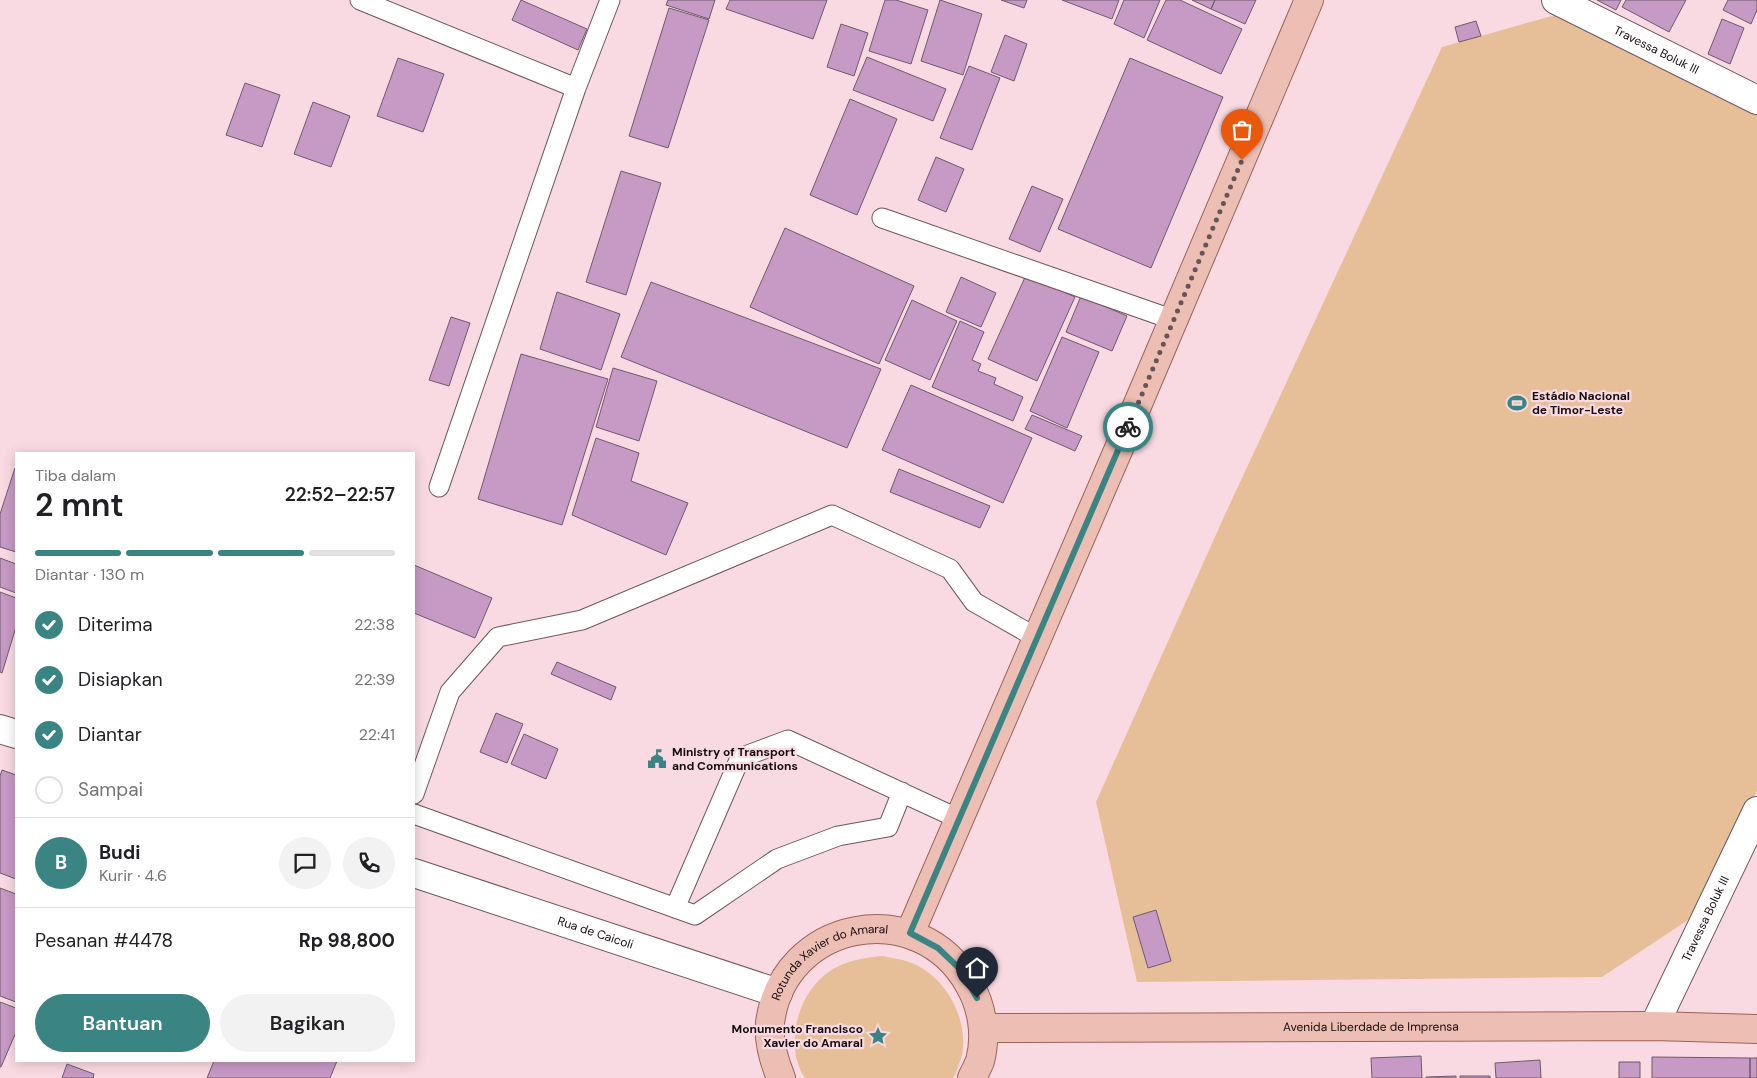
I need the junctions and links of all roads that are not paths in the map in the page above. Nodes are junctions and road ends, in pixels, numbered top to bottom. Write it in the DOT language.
graph roads {
  1 [pos="360,0"];
  2 [pos="610,0"];
  3 [pos="1309,0"];
  4 [pos="1556,0"];
  5 [pos="576,88"];
  6 [pos="1757,100"];
  7 [pos="882,218"];
  8 [pos="1174,320"];
  9 [pos="439,487"];
  10 [pos="1037,638"];
  11 [pos="0,729"];
  12 [pos="15,734"];
  13 [pos="415,791"];
  14 [pos="902,792"];
  15 [pos="1757,811"];
  16 [pos="415,814"];
  17 [pos="959,819"];
  18 [pos="415,873"];
  19 [pos="675,908"];
  20 [pos="910,933"];
  21 [pos="778,993"];
  22 [pos="1654,1026"];
  23 [pos="983,1028"];
  24 [pos="1757,1029"];
  25 [pos="781,1078"];
  26 [pos="972,1078"];
  1 -- 5 [label="lane"];
  2 -- 5 [label="lane"];
  3 -- 8 [label="main road"];
  4 -- 6 [label="street, Travessa Boluk III"];
  5 -- 9 [label="lane"];
  7 -- 8 [label="lane"];
  8 -- 10 [label="main road"];
  10 -- 13 [label="lane"];
  10 -- 17 [label="main road"];
  11 -- 12 [label="street"];
  14 -- 17 [label="lane"];
  14 -- 19 [label="lane"];
  14 -- 19 [label="lane"];
  15 -- 22 [label="street, Travessa Boluk III"];
  16 -- 19 [label="lane"];
  17 -- 20 [label="main road"];
  18 -- 21 [label="street, Rua de Caicoli"];
  20 -- 21 [label="main road, Rotunda Xavier do Amaral"];
  20 -- 23 [label="main road, Rotunda Xavier do Amaral"];
  21 -- 25 [label="main road, Rotunda Xavier do Amaral"];
  22 -- 23 [label="main road, Avenida Liberdade de Imprensa"];
  22 -- 24 [label="main road, Avenida Liberdade de Imprensa"];
  23 -- 26 [label="main road, Rotunda Xavier do Amaral"];
}
